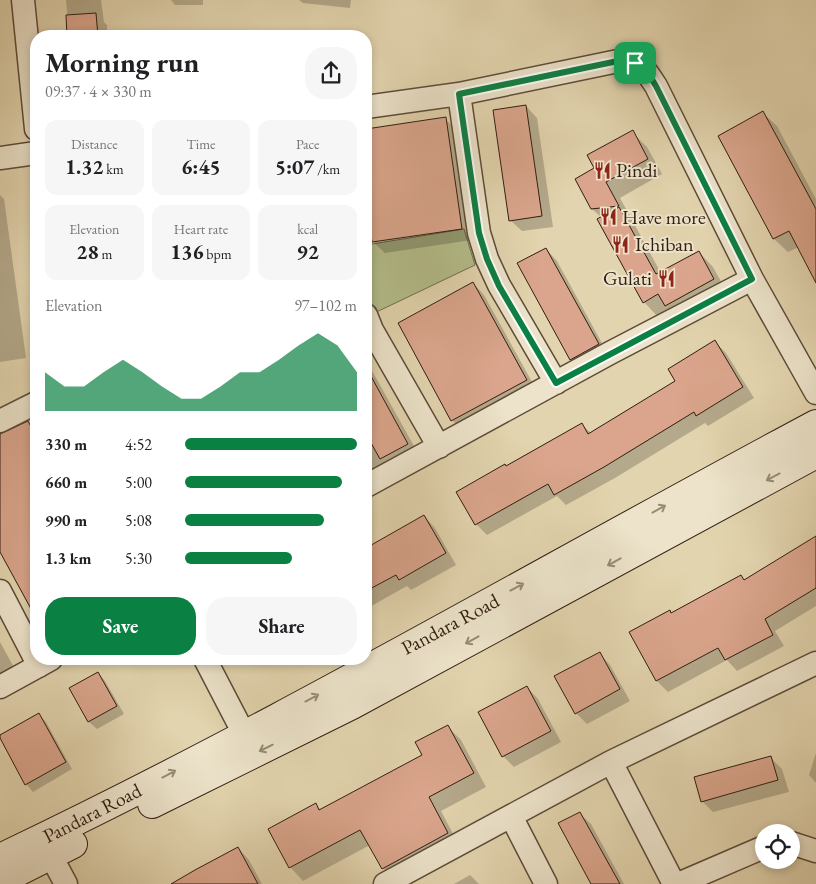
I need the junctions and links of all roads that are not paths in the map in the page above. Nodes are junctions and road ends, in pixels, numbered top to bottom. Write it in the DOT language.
graph roads {
  1 [pos="23,0"];
  2 [pos="30,69"];
  3 [pos="459,94"];
  4 [pos="372,106"];
  5 [pos="30,154"];
  6 [pos="0,158"];
  7 [pos="752,279"];
  8 [pos="372,330"];
  9 [pos="556,383"];
  10 [pos="816,393"];
  11 [pos="30,406"];
  12 [pos="0,421"];
  13 [pos="816,424"];
  14 [pos="439,447"];
  15 [pos="816,454"];
  16 [pos="372,483"];
  17 [pos="0,591"];
  18 [pos="30,638"];
  19 [pos="816,663"];
  20 [pos="40,665"];
  21 [pos="208,665"];
  22 [pos="0,687"];
  23 [pos="244,734"];
  24 [pos="611,762"];
  25 [pos="511,816"];
  26 [pos="800,846"];
  27 [pos="46,847"];
  28 [pos="755,851"];
  29 [pos="816,851"];
  30 [pos="0,858"];
  31 [pos="0,881"];
  32 [pos="395,882"];
  33 [pos="66,884"];
  34 [pos="546,884"];
  35 [pos="674,884"];
  36 [pos="678,884"];
  1 -- 2 [label="street"];
  3 -- 4 [label="street"];
  3 -- 7 [label="street"];
  3 -- 9 [label="street"];
  5 -- 6 [label="street"];
  7 -- 9 [label="street"];
  7 -- 10 [label="street"];
  8 -- 14 [label="street"];
  9 -- 14 [label="street"];
  11 -- 12 [label="street"];
  23 -- 13 [label="main road, Pandara Road, one-way"];
  14 -- 16 [label="street"];
  15 -- 27 [label="main road, Pandara Road, one-way"];
  17 -- 18 [label="street"];
  19 -- 24 [label="street"];
  20 -- 22 [label="street"];
  21 -- 23 [label="street"];
  27 -- 23 [label="main road, Pandara Road, one-way"];
  24 -- 25 [label="street"];
  24 -- 35 [label="street"];
  25 -- 32 [label="street"];
  25 -- 34 [label="street"];
  26 -- 29 [label="street"];
  27 -- 30 [label="main road, Pandara Road"];
  27 -- 31 [label="main road, Pandara Road"];
  27 -- 33 [label="street"];
  28 -- 36 [label="street"];
}
